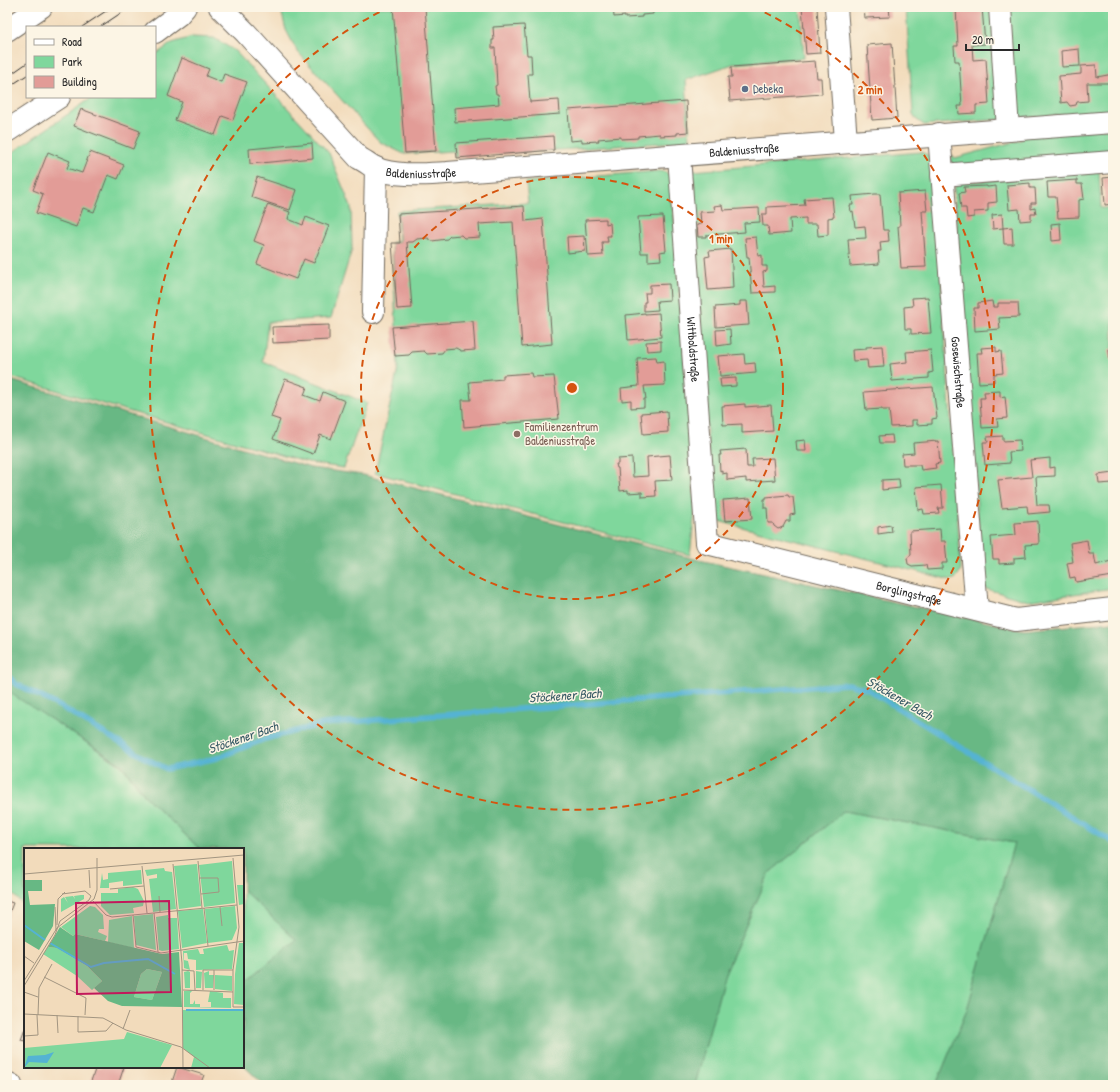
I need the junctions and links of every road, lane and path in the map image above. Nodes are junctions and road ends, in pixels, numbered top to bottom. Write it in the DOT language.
graph roads {
  1 [pos="41,7"];
  2 [pos="185,7"];
  3 [pos="220,7"];
  4 [pos="836,7"];
  5 [pos="1000,7"];
  6 [pos="7,30"];
  7 [pos="156,31"];
  8 [pos="57,98"];
  9 [pos="1113,122"];
  10 [pos="1008,130"];
  11 [pos="7,131"];
  12 [pos="939,134"];
  13 [pos="846,141"];
  14 [pos="679,156"];
  15 [pos="1113,162"];
  16 [pos="376,168"];
  17 [pos="942,175"];
  18 [pos="373,312"];
  19 [pos="707,542"];
  20 [pos="1113,609"];
  21 [pos="977,610"];
  22 [pos="7,1083"];
  23 [pos="11,1085"];
  1 -- 6 [label="street"];
  2 -- 7 [label="street"];
  3 -- 16 [label="street, Baldeniusstraße"];
  4 -- 13 [label="street"];
  5 -- 10 [label="street"];
  8 -- 11 [label="street"];
  9 -- 10 [label="street, Baldeniusstraße"];
  10 -- 12 [label="street, Baldeniusstraße"];
  12 -- 13 [label="street, Baldeniusstraße"];
  12 -- 17 [label="street, Gosewischstraße"];
  13 -- 14 [label="street, Baldeniusstraße"];
  14 -- 16 [label="street, Baldeniusstraße"];
  14 -- 19 [label="street, Wittboldstraße"];
  15 -- 17 [label="street"];
  16 -- 18 [label="street, Baldeniusstraße"];
  17 -- 21 [label="street, Gosewischstraße"];
  19 -- 21 [label="street, Borglingstraße"];
  20 -- 21 [label="street, Borglingstraße"];
  22 -- 23 [label="street"];
}
